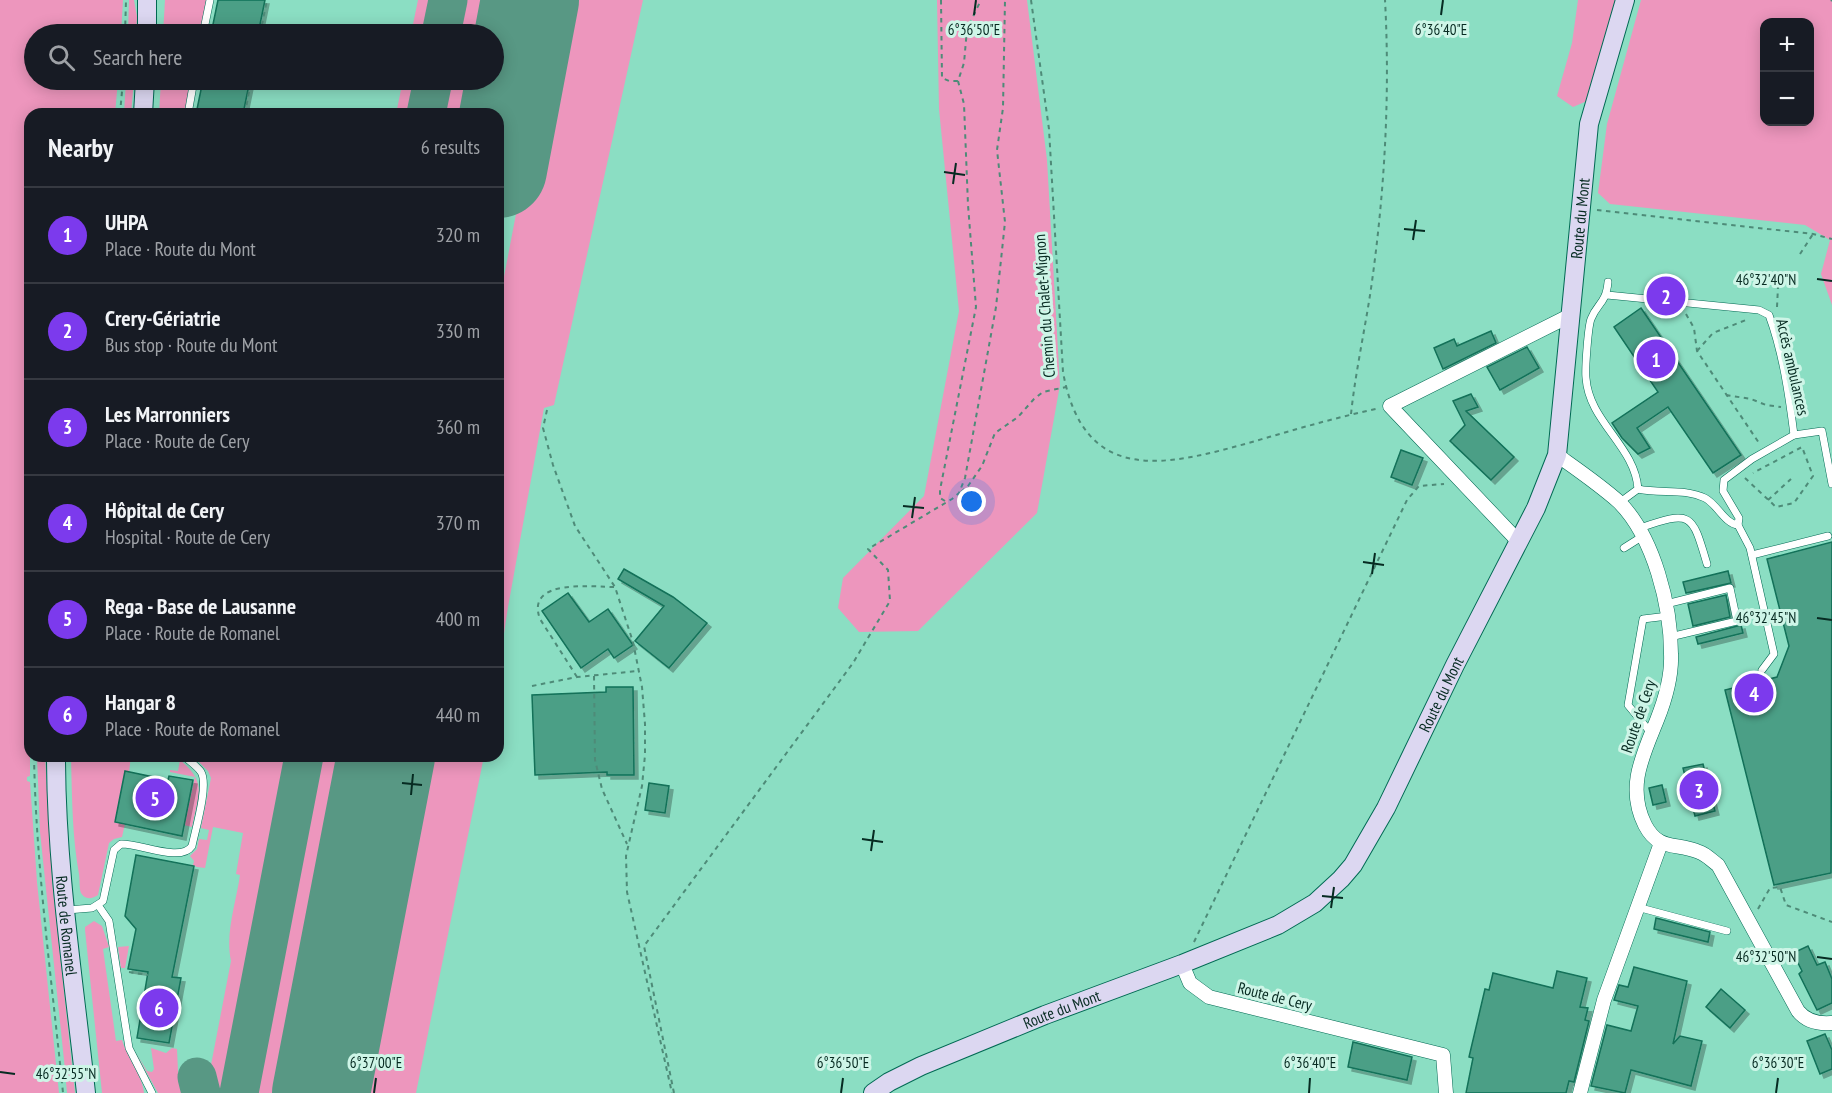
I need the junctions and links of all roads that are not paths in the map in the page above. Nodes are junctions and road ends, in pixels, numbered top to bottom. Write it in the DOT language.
graph roads {
  1 [pos="147,0"];
  2 [pos="210,0"];
  3 [pos="1625,0"];
  4 [pos="147,24"];
  5 [pos="205,24"];
  6 [pos="144,90"];
  7 [pos="192,90"];
  8 [pos="143,108"];
  9 [pos="189,108"];
  10 [pos="1608,282"];
  11 [pos="1606,295"];
  12 [pos="1571,315"];
  13 [pos="1794,435"];
  14 [pos="1557,455"];
  15 [pos="1832,484"];
  16 [pos="1638,489"];
  17 [pos="1619,502"];
  18 [pos="1738,525"];
  19 [pos="1641,532"];
  20 [pos="1828,536"];
  21 [pos="1518,541"];
  22 [pos="1624,548"];
  23 [pos="1752,555"];
  24 [pos="1707,564"];
  25 [pos="1667,610"];
  26 [pos="1670,637"];
  27 [pos="1762,670"];
  28 [pos="1651,733"];
  29 [pos="56,762"];
  30 [pos="191,762"];
  31 [pos="1661,843"];
  32 [pos="98,905"];
  33 [pos="1637,908"];
  34 [pos="65,910"];
  35 [pos="1727,931"];
  36 [pos="1185,963"];
  37 [pos="1832,1021"];
  38 [pos="1832,1030"];
  39 [pos="86,1093"];
  40 [pos="152,1093"];
  41 [pos="873,1093"];
  42 [pos="1446,1093"];
  43 [pos="1580,1093"];
  1 -- 4 [label="main road"];
  2 -- 5 [label="lane"];
  3 -- 12 [label="main road, Route du Mont"];
  6 -- 8 [label="main road"];
  7 -- 9 [label="lane"];
  10 -- 11 [label="lane"];
  11 -- 13 [label="lane, Accès ambulances"];
  11 -- 16 [label="lane"];
  12 -- 14 [label="main road, Route du Mont"];
  12 -- 21 [label="street"];
  13 -- 15 [label="lane, Accès ambulances"];
  13 -- 18 [label="lane"];
  14 -- 17 [label="street, Route de Cery"];
  14 -- 21 [label="main road, Route du Mont"];
  16 -- 17 [label="lane"];
  16 -- 18 [label="lane"];
  17 -- 19 [label="street, Route de Cery"];
  18 -- 23 [label="lane"];
  19 -- 22 [label="lane"];
  19 -- 24 [label="lane"];
  19 -- 25 [label="street, Route de Cery"];
  20 -- 23 [label="lane"];
  21 -- 36 [label="main road, Route du Mont"];
  23 -- 27 [label="lane"];
  25 -- 26 [label="street, Route de Cery"];
  25 -- 26 [label="lane"];
  25 -- 28 [label="lane"];
  26 -- 28 [label="street, Route de Cery"];
  28 -- 31 [label="street, Route de Cery"];
  29 -- 34 [label="main road, Route de Romanel"];
  30 -- 32 [label="lane"];
  31 -- 33 [label="street"];
  31 -- 37 [label="street"];
  32 -- 34 [label="lane"];
  32 -- 40 [label="lane"];
  33 -- 35 [label="lane"];
  33 -- 43 [label="street"];
  34 -- 39 [label="main road, Route de Romanel"];
  36 -- 41 [label="main road, Route du Mont"];
  36 -- 42 [label="street, Route de Cery"];
  37 -- 38 [label="street"];
}
